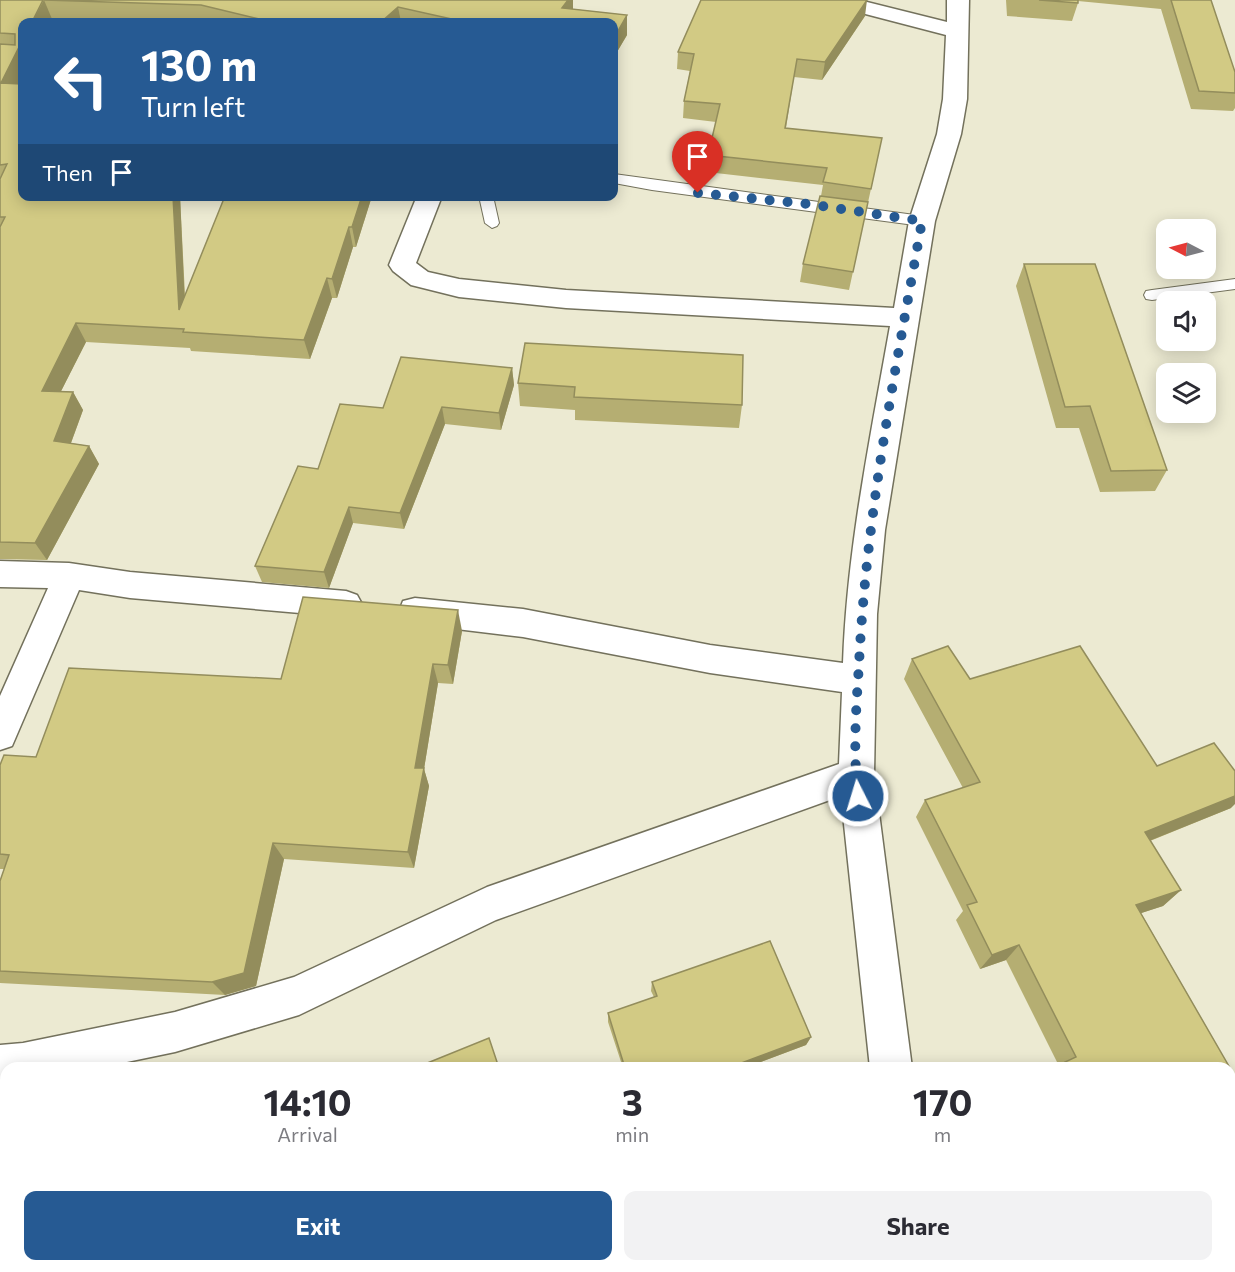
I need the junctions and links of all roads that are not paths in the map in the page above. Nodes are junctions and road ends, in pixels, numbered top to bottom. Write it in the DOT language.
graph roads {
  1 [pos="834,0"];
  2 [pos="958,0"];
  3 [pos="957,31"];
  4 [pos="618,180"];
  5 [pos="428,201"];
  6 [pos="487,201"];
  7 [pos="922,221"];
  8 [pos="492,223"];
  9 [pos="1235,284"];
  10 [pos="1152,295"];
  11 [pos="905,318"];
  12 [pos="0,574"];
  13 [pos="69,576"];
  14 [pos="858,680"];
  15 [pos="0,735"];
  16 [pos="856,774"];
  17 [pos="28,1062"];
  18 [pos="890,1062"];
  1 -- 3 [label="street"];
  2 -- 3 [label="street"];
  3 -- 7 [label="street"];
  4 -- 7 [label="lane"];
  5 -- 11 [label="street"];
  6 -- 8 [label="lane"];
  7 -- 11 [label="street"];
  9 -- 10 [label="lane"];
  11 -- 14 [label="street"];
  12 -- 13 [label="street"];
  13 -- 14 [label="street"];
  13 -- 15 [label="street"];
  14 -- 16 [label="street"];
  16 -- 17 [label="street"];
  16 -- 18 [label="street"];
}
